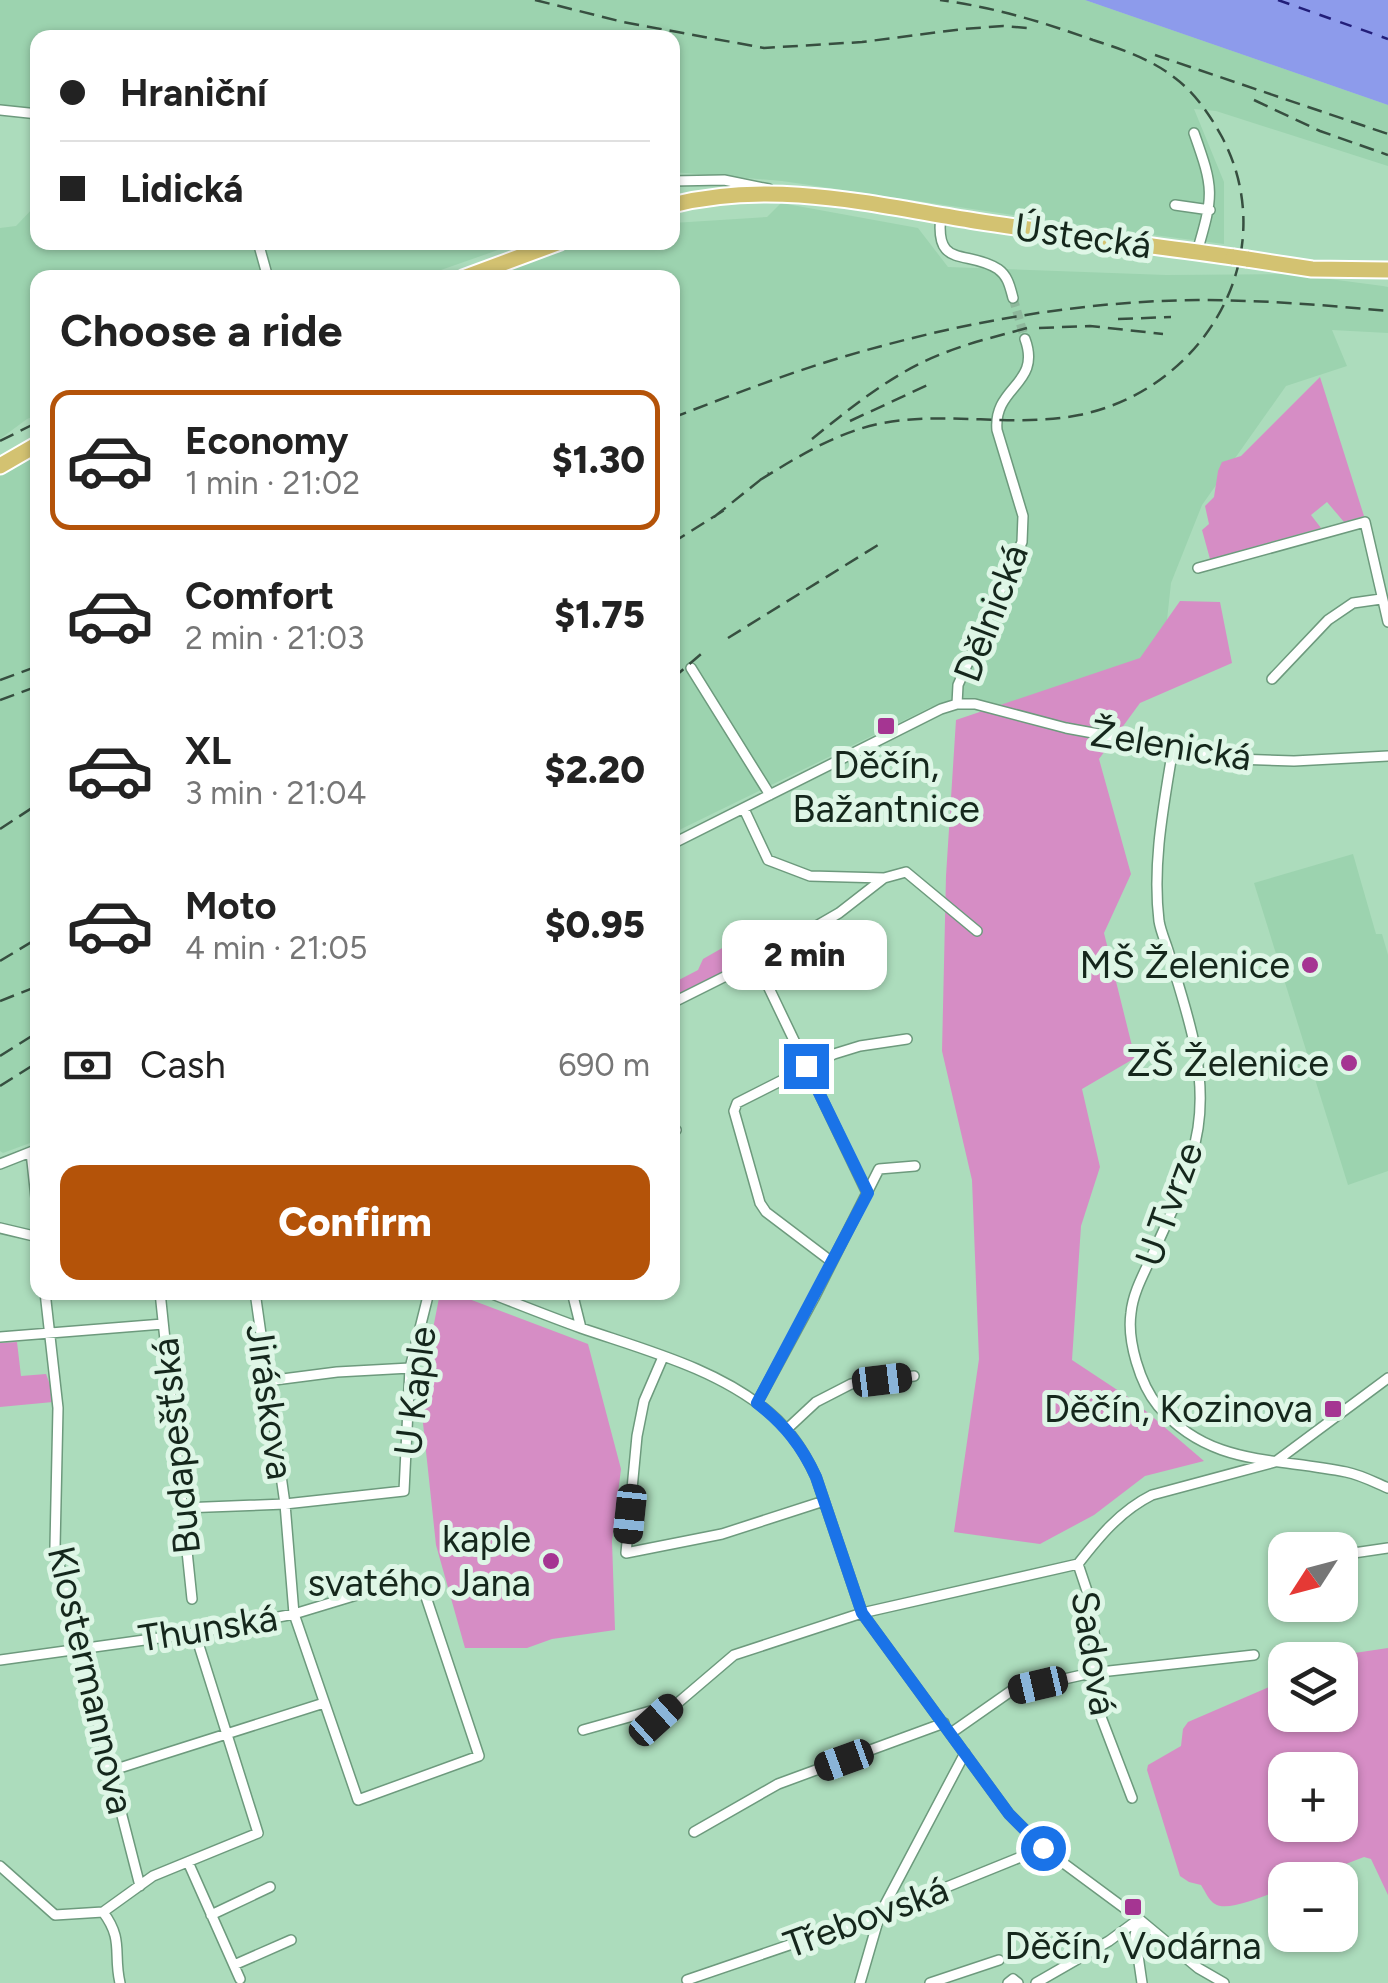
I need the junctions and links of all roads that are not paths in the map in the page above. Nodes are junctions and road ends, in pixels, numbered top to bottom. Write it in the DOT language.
graph roads {
  1 [pos="0,110"];
  2 [pos="30,113"];
  3 [pos="1194,133"];
  4 [pos="680,181"];
  5 [pos="780,193"];
  6 [pos="680,203"];
  7 [pos="1176,205"];
  8 [pos="1210,210"];
  9 [pos="942,215"];
  10 [pos="538,250"];
  11 [pos="1198,252"];
  12 [pos="484,270"];
  13 [pos="1388,270"];
  14 [pos="1013,298"];
  15 [pos="1025,338"];
  16 [pos="30,449"];
  17 [pos="0,466"];
  18 [pos="1198,568"];
  19 [pos="1381,598"];
  20 [pos="1388,622"];
  21 [pos="692,668"];
  22 [pos="1272,678"];
  23 [pos="958,704"];
  24 [pos="1173,748"];
  25 [pos="1388,756"];
  26 [pos="770,795"];
  27 [pos="744,809"];
  28 [pos="680,840"];
  29 [pos="884,878"];
  30 [pos="977,931"];
  31 [pos="756,961"];
  32 [pos="680,1000"];
  33 [pos="907,1039"];
  34 [pos="806,1066"];
  35 [pos="30,1153"];
  36 [pos="0,1164"];
  37 [pos="916,1166"];
  38 [pos="868,1193"];
  39 [pos="0,1228"];
  40 [pos="30,1236"];
  41 [pos="832,1262"];
  42 [pos="45,1300"];
  43 [pos="161,1300"];
  44 [pos="257,1300"];
  45 [pos="426,1300"];
  46 [pos="507,1300"];
  47 [pos="574,1300"];
  48 [pos="164,1324"];
  49 [pos="581,1328"];
  50 [pos="48,1333"];
  51 [pos="0,1337"];
  52 [pos="663,1357"];
  53 [pos="410,1368"];
  54 [pos="914,1376"];
  55 [pos="1388,1378"];
  56 [pos="266,1381"];
  57 [pos="757,1403"];
  58 [pos="786,1429"];
  59 [pos="1275,1462"];
  60 [pos="1388,1488"];
  61 [pos="824,1501"];
  62 [pos="284,1504"];
  63 [pos="182,1508"];
  64 [pos="1388,1548"];
  65 [pos="1358,1552"];
  66 [pos="1078,1564"];
  67 [pos="192,1599"];
  68 [pos="862,1613"];
  69 [pos="294,1614"];
  70 [pos="195,1633"];
  71 [pos="78,1648"];
  72 [pos="1254,1655"];
  73 [pos="0,1660"];
  74 [pos="1091,1673"];
  75 [pos="324,1703"];
  76 [pos="673,1704"];
  77 [pos="947,1728"];
  78 [pos="583,1730"];
  79 [pos="226,1734"];
  80 [pos="639,1736"];
  81 [pos="965,1753"];
  82 [pos="110,1772"];
  83 [pos="1132,1798"];
  84 [pos="358,1800"];
  85 [pos="694,1832"];
  86 [pos="1043,1848"];
  87 [pos="188,1862"];
  88 [pos="0,1866"];
  89 [pos="140,1886"];
  90 [pos="270,1886"];
  91 [pos="104,1912"];
  92 [pos="880,1914"];
  93 [pos="212,1915"];
  94 [pos="1139,1919"];
  95 [pos="291,1940"];
  96 [pos="999,1960"];
  97 [pos="234,1965"];
  98 [pos="240,1979"];
  99 [pos="687,1980"];
  100 [pos="120,1983"];
  101 [pos="860,1983"];
  102 [pos="930,1983"];
  103 [pos="1008,1983"];
  104 [pos="1018,1983"];
  105 [pos="1036,1983"];
  106 [pos="1142,1983"];
  107 [pos="1224,1983"];
  1 -- 2 [label="street"];
  3 -- 8 [label="street"];
  4 -- 5 [label="street, Ústecká"];
  5 -- 6 [label="main road, Ústecká"];
  5 -- 9 [label="main road, Ústecká"];
  7 -- 8 [label="street"];
  8 -- 11 [label="street"];
  9 -- 11 [label="main road, Ústecká"];
  9 -- 14 [label="street"];
  10 -- 12 [label="main road"];
  11 -- 13 [label="main road, Ústecká"];
  15 -- 23 [label="street, Dělnická"];
  16 -- 17 [label="main road"];
  18 -- 19 [label="street"];
  19 -- 20 [label="street"];
  19 -- 22 [label="street"];
  21 -- 26 [label="street"];
  23 -- 24 [label="street, Želenická"];
  23 -- 26 [label="street, Dělnická"];
  24 -- 25 [label="street, Želenická"];
  24 -- 59 [label="street, U Tvrze"];
  26 -- 27 [label="street, Dělnická"];
  27 -- 28 [label="street, Dělnická"];
  27 -- 29 [label="street"];
  29 -- 30 [label="street"];
  29 -- 31 [label="street"];
  31 -- 32 [label="street"];
  31 -- 34 [label="street"];
  33 -- 34 [label="street"];
  34 -- 38 [label="street"];
  34 -- 41 [label="street"];
  35 -- 36 [label="street"];
  37 -- 38 [label="street"];
  38 -- 41 [label="street"];
  39 -- 40 [label="street"];
  41 -- 57 [label="street"];
  42 -- 50 [label="street, Klostermannova"];
  43 -- 48 [label="street, Budapešťská"];
  44 -- 56 [label="street, Jiráskova"];
  45 -- 53 [label="street, U Kaple"];
  46 -- 49 [label="street"];
  47 -- 49 [label="street"];
  48 -- 50 [label="street"];
  48 -- 63 [label="street, Budapešťská"];
  49 -- 52 [label="street"];
  50 -- 51 [label="street"];
  50 -- 71 [label="street, Klostermannova"];
  52 -- 57 [label="street"];
  52 -- 61 [label="street"];
  53 -- 56 [label="street"];
  53 -- 62 [label="street, U Kaple"];
  54 -- 58 [label="street"];
  55 -- 59 [label="street"];
  56 -- 62 [label="street, Jiráskova"];
  57 -- 58 [label="street"];
  58 -- 61 [label="street"];
  59 -- 60 [label="street, U Tvrze"];
  59 -- 66 [label="street"];
  61 -- 68 [label="street"];
  62 -- 63 [label="street"];
  62 -- 69 [label="street, Jiráskova"];
  63 -- 67 [label="street, Budapešťská"];
  64 -- 65 [label="street"];
  66 -- 68 [label="street"];
  66 -- 74 [label="street, Sadová"];
  68 -- 76 [label="street"];
  68 -- 77 [label="street"];
  69 -- 70 [label="street, Thunská"];
  69 -- 75 [label="street, Jiráskova"];
  69 -- 84 [label="street, Thunská"];
  70 -- 71 [label="street, Thunská"];
  70 -- 79 [label="street"];
  71 -- 73 [label="street, Thunská"];
  71 -- 82 [label="street, Klostermannova"];
  72 -- 74 [label="street"];
  74 -- 77 [label="street"];
  74 -- 83 [label="street, Sadová"];
  75 -- 79 [label="street"];
  75 -- 84 [label="street, Jiráskova"];
  76 -- 78 [label="street"];
  76 -- 80 [label="street"];
  77 -- 81 [label="street"];
  77 -- 85 [label="street"];
  79 -- 82 [label="street"];
  79 -- 87 [label="street"];
  81 -- 86 [label="street"];
  81 -- 92 [label="street"];
  82 -- 89 [label="street, Klostermannova"];
  86 -- 92 [label="street, Třebovská"];
  86 -- 94 [label="street"];
  87 -- 89 [label="street"];
  87 -- 93 [label="street"];
  88 -- 91 [label="street"];
  89 -- 91 [label="street"];
  90 -- 93 [label="street"];
  91 -- 100 [label="street"];
  92 -- 99 [label="street, Třebovská"];
  92 -- 101 [label="street"];
  93 -- 97 [label="street"];
  94 -- 105 [label="street"];
  94 -- 106 [label="street"];
  94 -- 107 [label="street"];
  95 -- 97 [label="street"];
  96 -- 102 [label="street"];
  97 -- 98 [label="street"];
  103 -- 104 [label="street"];
}
